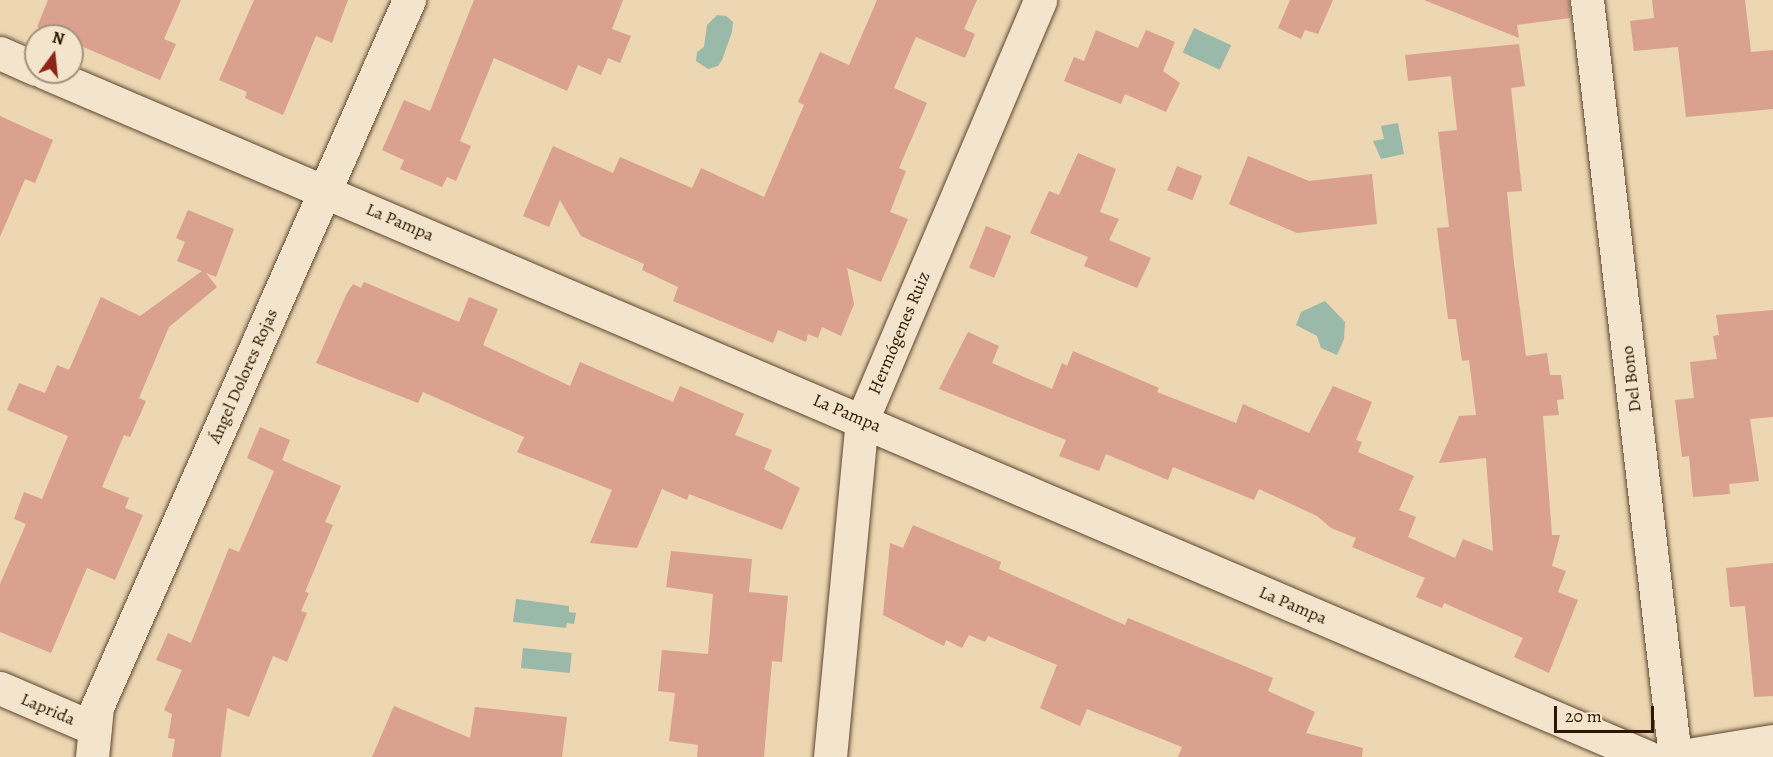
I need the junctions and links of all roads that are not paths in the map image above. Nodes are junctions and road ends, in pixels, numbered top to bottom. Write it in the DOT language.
graph roads {
  1 [pos="409,0"];
  2 [pos="1040,0"];
  3 [pos="1587,0"];
  4 [pos="0,53"];
  5 [pos="24,64"];
  6 [pos="73,84"];
  7 [pos="325,190"];
  8 [pos="862,420"];
  9 [pos="0,688"];
  10 [pos="1773,741"];
  11 [pos="94,743"];
  12 [pos="830,757"];
  13 [pos="1648,757"];
  14 [pos="1675,757"];
  1 -- 7 [label="street, Ángel Dolores Rojas"];
  2 -- 8 [label="street, Hermógenes Ruiz"];
  3 -- 14 [label="street, Del Bono"];
  4 -- 5 [label="street"];
  6 -- 7 [label="street, La Pampa"];
  7 -- 8 [label="street, La Pampa"];
  7 -- 11 [label="street, Ángel Dolores Rojas"];
  8 -- 12 [label="street, Hermógenes Ruiz"];
  8 -- 13 [label="street, La Pampa"];
  9 -- 11 [label="street, Laprida"];
  10 -- 14 [label="street"];
}
